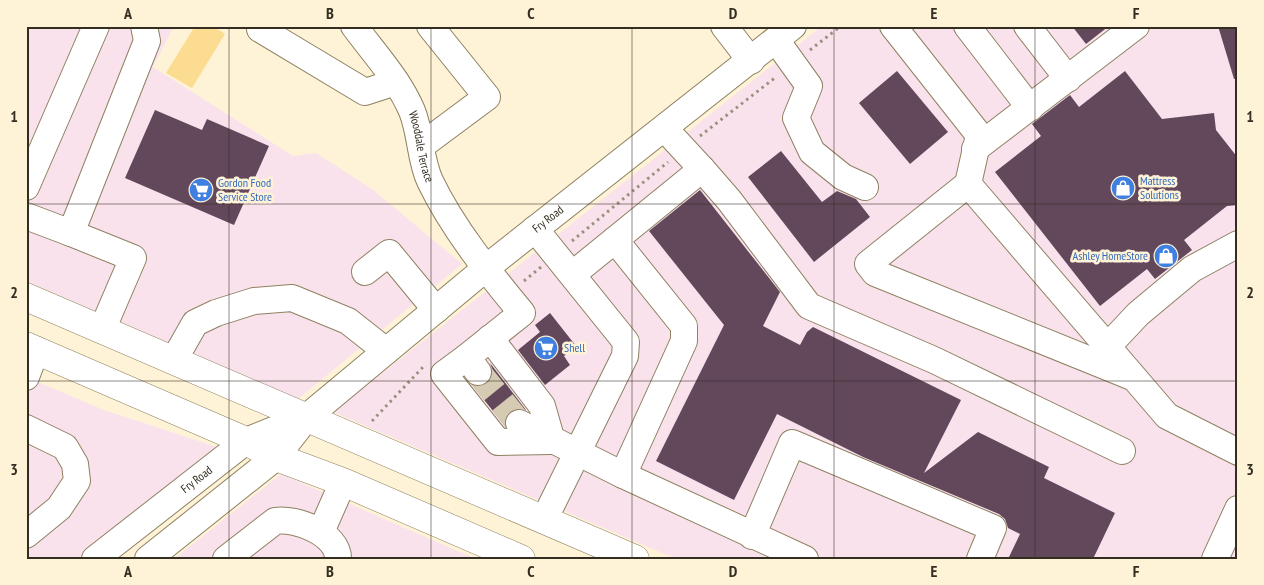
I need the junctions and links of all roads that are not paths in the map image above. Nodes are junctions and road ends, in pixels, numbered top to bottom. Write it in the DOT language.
graph roads {
  1 [pos="96,26"];
  2 [pos="144,26"];
  3 [pos="354,26"];
  4 [pos="430,26"];
  5 [pos="724,26"];
  6 [pos="967,26"];
  7 [pos="1026,26"];
  8 [pos="1136,26"];
  9 [pos="899,28"];
  10 [pos="260,30"];
  11 [pos="784,33"];
  12 [pos="751,61"];
  13 [pos="1068,79"];
  14 [pos="396,82"];
  15 [pos="1030,108"];
  16 [pos="665,129"];
  17 [pos="421,146"];
  18 [pos="975,149"];
  19 [pos="702,169"];
  20 [pos="968,184"];
  21 [pos="866,187"];
  22 [pos="26,188"];
  23 [pos="26,216"];
  24 [pos="535,229"];
  25 [pos="71,233"];
  26 [pos="615,240"];
  27 [pos="1238,244"];
  28 [pos="486,268"];
  29 [pos="364,272"];
  30 [pos="573,274"];
  31 [pos="26,297"];
  32 [pos="436,310"];
  33 [pos="102,330"];
  34 [pos="490,338"];
  35 [pos="1108,346"];
  36 [pos="31,348"];
  37 [pos="386,351"];
  38 [pos="174,360"];
  39 [pos="26,377"];
  40 [pos="1135,378"];
  41 [pos="307,417"];
  42 [pos="519,423"];
  43 [pos="26,428"];
  44 [pos="246,441"];
  45 [pos="552,441"];
  46 [pos="1122,451"];
  47 [pos="1238,452"];
  48 [pos="578,453"];
  49 [pos="276,457"];
  50 [pos="623,475"];
  51 [pos="344,482"];
  52 [pos="1238,509"];
  53 [pos="544,520"];
  54 [pos="321,532"];
  55 [pos="26,535"];
  56 [pos="752,536"];
  57 [pos="506,556"];
  58 [pos="95,559"];
  59 [pos="148,559"];
  60 [pos="226,559"];
  61 [pos="338,559"];
  62 [pos="634,559"];
  63 [pos="805,559"];
  64 [pos="980,559"];
  65 [pos="1214,559"];
  1 -- 22 [label="street"];
  2 -- 25 [label="street"];
  3 -- 14 [label="street, Wooddale Terrace"];
  4 -- 17 [label="street"];
  5 -- 12 [label="street"];
  6 -- 15 [label="street"];
  7 -- 13 [label="street"];
  8 -- 13 [label="street"];
  9 -- 18 [label="street"];
  10 -- 14 [label="street"];
  11 -- 12 [label="street, Fry Road"];
  11 -- 21 [label="street"];
  12 -- 16 [label="street, Fry Road"];
  13 -- 15 [label="street"];
  14 -- 17 [label="street, Wooddale Terrace"];
  15 -- 18 [label="street"];
  16 -- 19 [label="street"];
  16 -- 24 [label="street, Fry Road"];
  17 -- 28 [label="street, Wooddale Terrace"];
  18 -- 20 [label="street"];
  19 -- 26 [label="street"];
  19 -- 46 [label="street"];
  20 -- 35 [label="street"];
  20 -- 40 [label="street"];
  23 -- 25 [label="street"];
  24 -- 28 [label="street, Fry Road"];
  24 -- 30 [label="street"];
  25 -- 33 [label="street"];
  26 -- 30 [label="street"];
  26 -- 50 [label="street"];
  27 -- 35 [label="street"];
  28 -- 32 [label="street, Fry Road"];
  28 -- 34 [label="street, Wooddale Terrace"];
  29 -- 32 [label="street"];
  30 -- 48 [label="street"];
  31 -- 33 [label="main road"];
  32 -- 37 [label="street, Fry Road"];
  33 -- 38 [label="main road"];
  34 -- 45 [label="street"];
  34 -- 45 [label="street"];
  35 -- 40 [label="street"];
  36 -- 39 [label="street"];
  36 -- 44 [label="main road"];
  37 -- 38 [label="street"];
  37 -- 41 [label="street, Fry Road"];
  38 -- 41 [label="main road"];
  40 -- 47 [label="street"];
  41 -- 44 [label="street, Fry Road"];
  41 -- 49 [label="street, Fry Road"];
  41 -- 53 [label="main road"];
  42 -- 45 [label="street"];
  43 -- 55 [label="street"];
  44 -- 49 [label="main road"];
  44 -- 58 [label="street, Fry Road"];
  45 -- 48 [label="street"];
  48 -- 50 [label="street"];
  48 -- 53 [label="street"];
  49 -- 51 [label="main road"];
  49 -- 59 [label="street, Fry Road"];
  50 -- 56 [label="street"];
  51 -- 54 [label="street"];
  51 -- 57 [label="main road"];
  52 -- 65 [label="street"];
  53 -- 62 [label="main road"];
  54 -- 60 [label="street"];
  54 -- 61 [label="street"];
  56 -- 63 [label="street"];
  56 -- 64 [label="street"];
}
